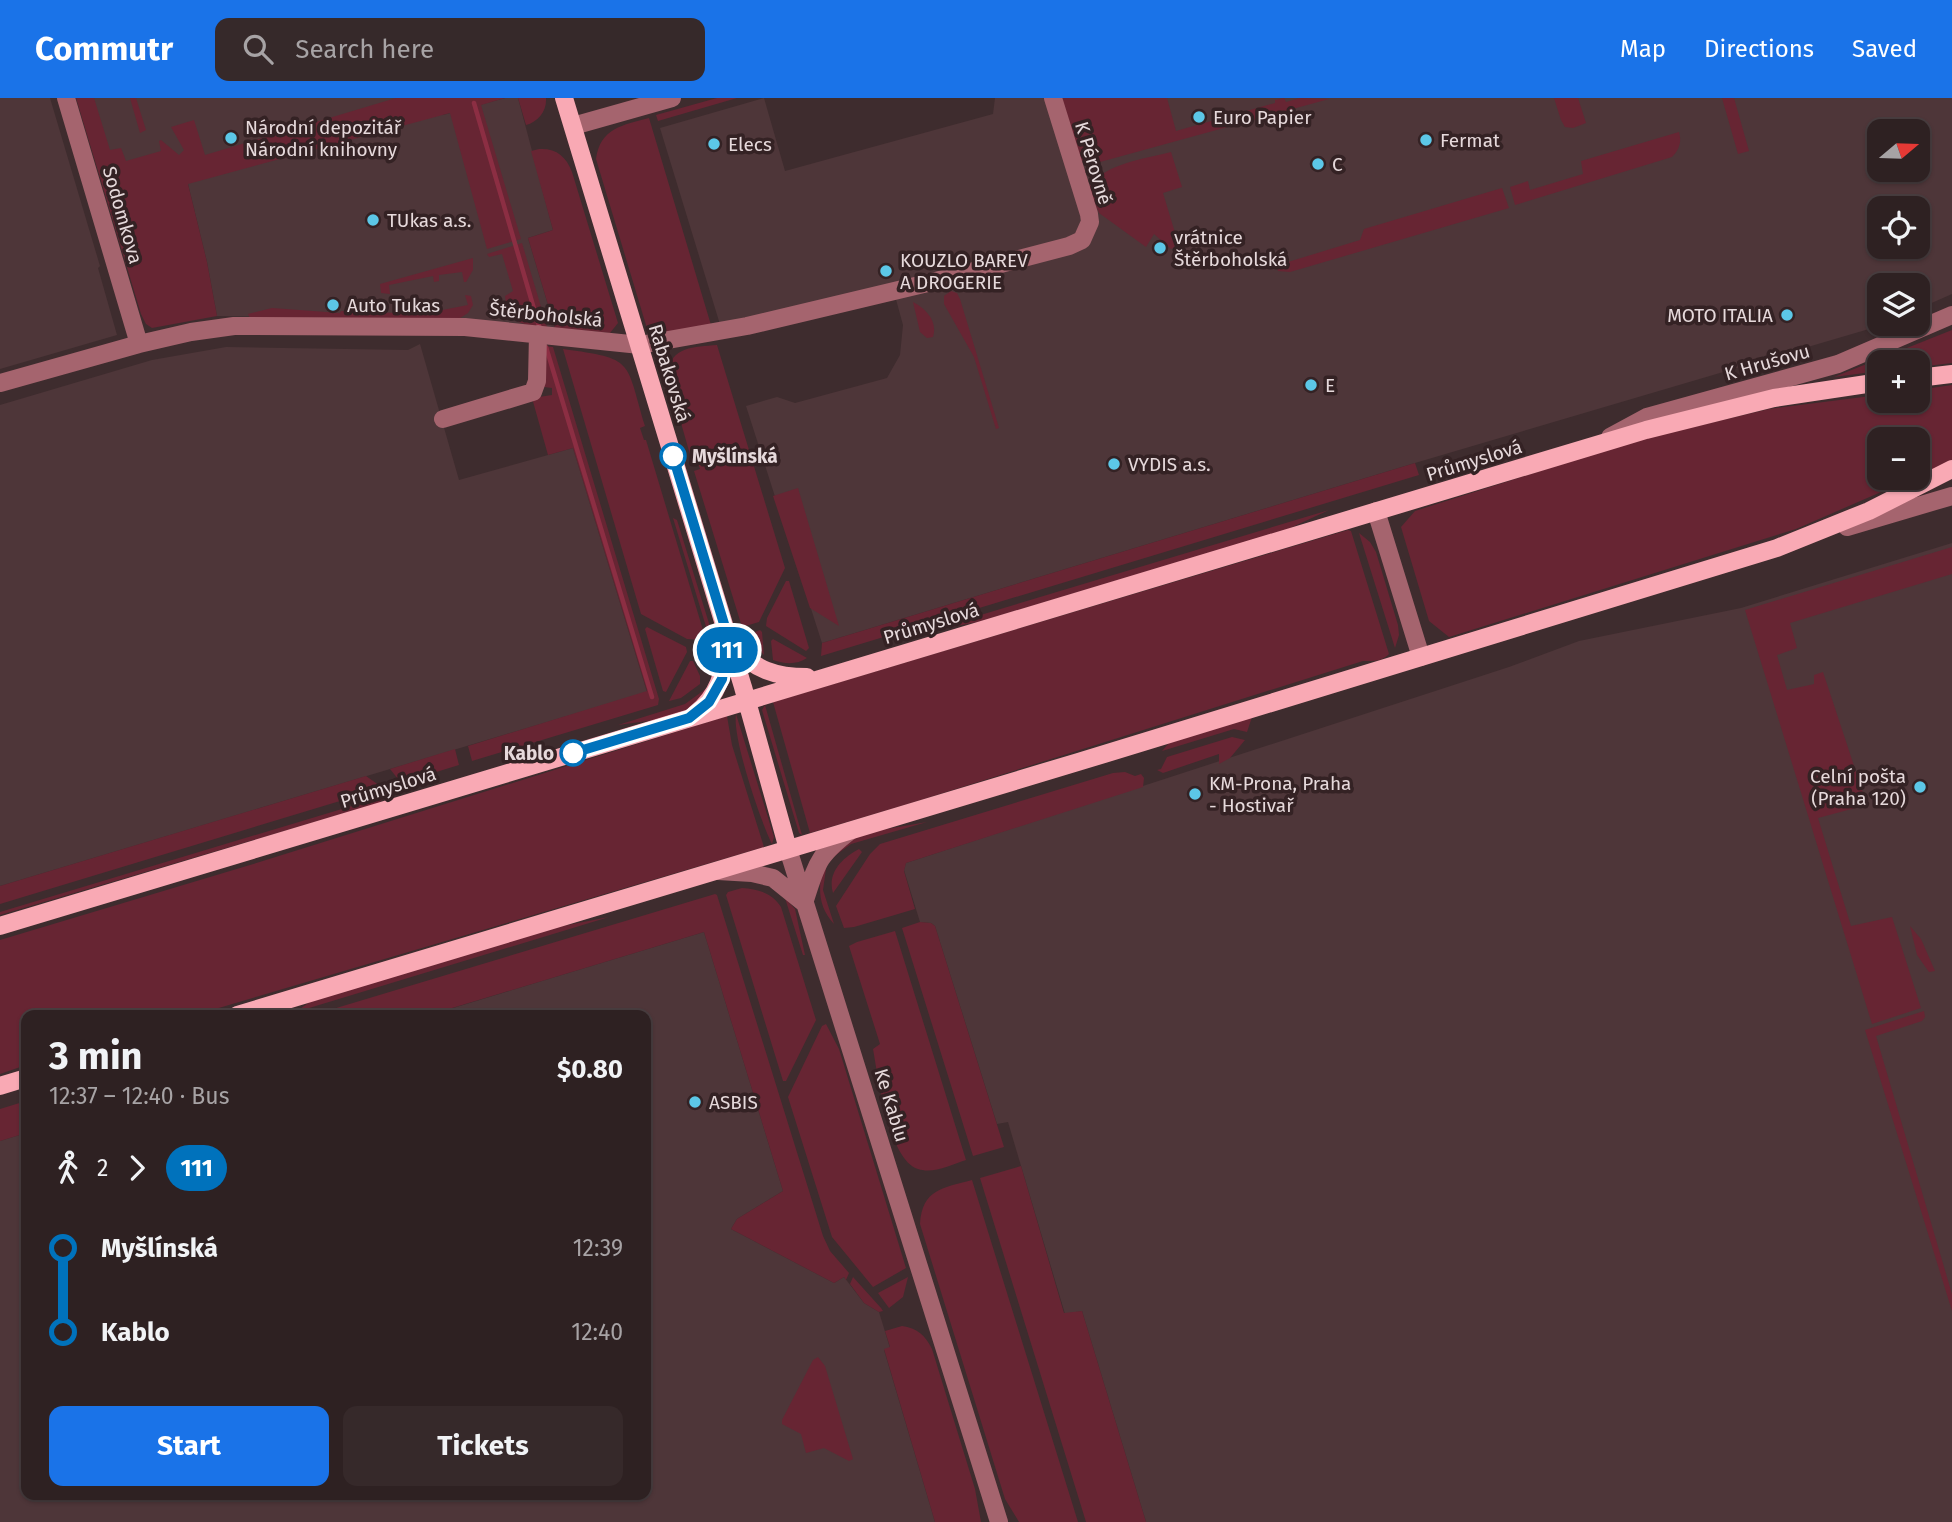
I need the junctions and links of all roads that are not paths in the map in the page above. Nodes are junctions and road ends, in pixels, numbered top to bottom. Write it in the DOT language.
graph roads {
  1 [pos="66,98"];
  2 [pos="564,98"];
  3 [pos="671,98"];
  4 [pos="1053,98"];
  5 [pos="573,126"];
  6 [pos="1082,240"];
  7 [pos="1952,315"];
  8 [pos="538,334"];
  9 [pos="139,344"];
  10 [pos="640,345"];
  11 [pos="1952,374"];
  12 [pos="1930,377"];
  13 [pos="0,383"];
  14 [pos="1867,384"];
  15 [pos="443,419"];
  16 [pos="1593,446"];
  17 [pos="1952,469"];
  18 [pos="1952,496"];
  19 [pos="1376,511"];
  20 [pos="1777,548"];
  21 [pos="728,637"];
  22 [pos="1421,657"];
  23 [pos="824,678"];
  24 [pos="747,701"];
  25 [pos="689,718"];
  26 [pos="850,830"];
  27 [pos="788,849"];
  28 [pos="714,871"];
  29 [pos="804,902"];
  30 [pos="0,926"];
  31 [pos="254,1010"];
  32 [pos="21,1080"];
  33 [pos="0,1086"];
  34 [pos="999,1522"];
  1 -- 9 [label="street, Sodomkova"];
  2 -- 5 [label="main road, Rabakovská"];
  3 -- 5 [label="street"];
  4 -- 6 [label="street, K Pérovně"];
  5 -- 10 [label="main road, Rabakovská"];
  6 -- 10 [label="street, Štěrboholská"];
  7 -- 16 [label="street, K Hrušovu"];
  8 -- 9 [label="street, Štěrboholská"];
  8 -- 10 [label="street, Štěrboholská"];
  8 -- 15 [label="street"];
  9 -- 13 [label="street, Štěrboholská"];
  10 -- 21 [label="main road, Rabakovská"];
  11 -- 12 [label="main road"];
  14 -- 16 [label="main road, Průmyslová"];
  16 -- 19 [label="main road, Průmyslová"];
  17 -- 20 [label="main road"];
  18 -- 20 [label="street"];
  19 -- 22 [label="street"];
  19 -- 23 [label="main road, Průmyslová"];
  20 -- 22 [label="main road"];
  21 -- 23 [label="main road"];
  21 -- 24 [label="main road, Rabakovská"];
  21 -- 25 [label="main road"];
  22 -- 26 [label="main road"];
  23 -- 24 [label="main road, Průmyslová"];
  24 -- 25 [label="main road, Průmyslová"];
  24 -- 27 [label="main road, Ke Kablu"];
  25 -- 30 [label="main road, Průmyslová"];
  26 -- 27 [label="main road"];
  26 -- 29 [label="street"];
  27 -- 28 [label="main road"];
  27 -- 29 [label="street, Ke Kablu"];
  28 -- 29 [label="street"];
  28 -- 31 [label="main road"];
  29 -- 34 [label="street, Ke Kablu"];
  32 -- 33 [label="main road"];
}
